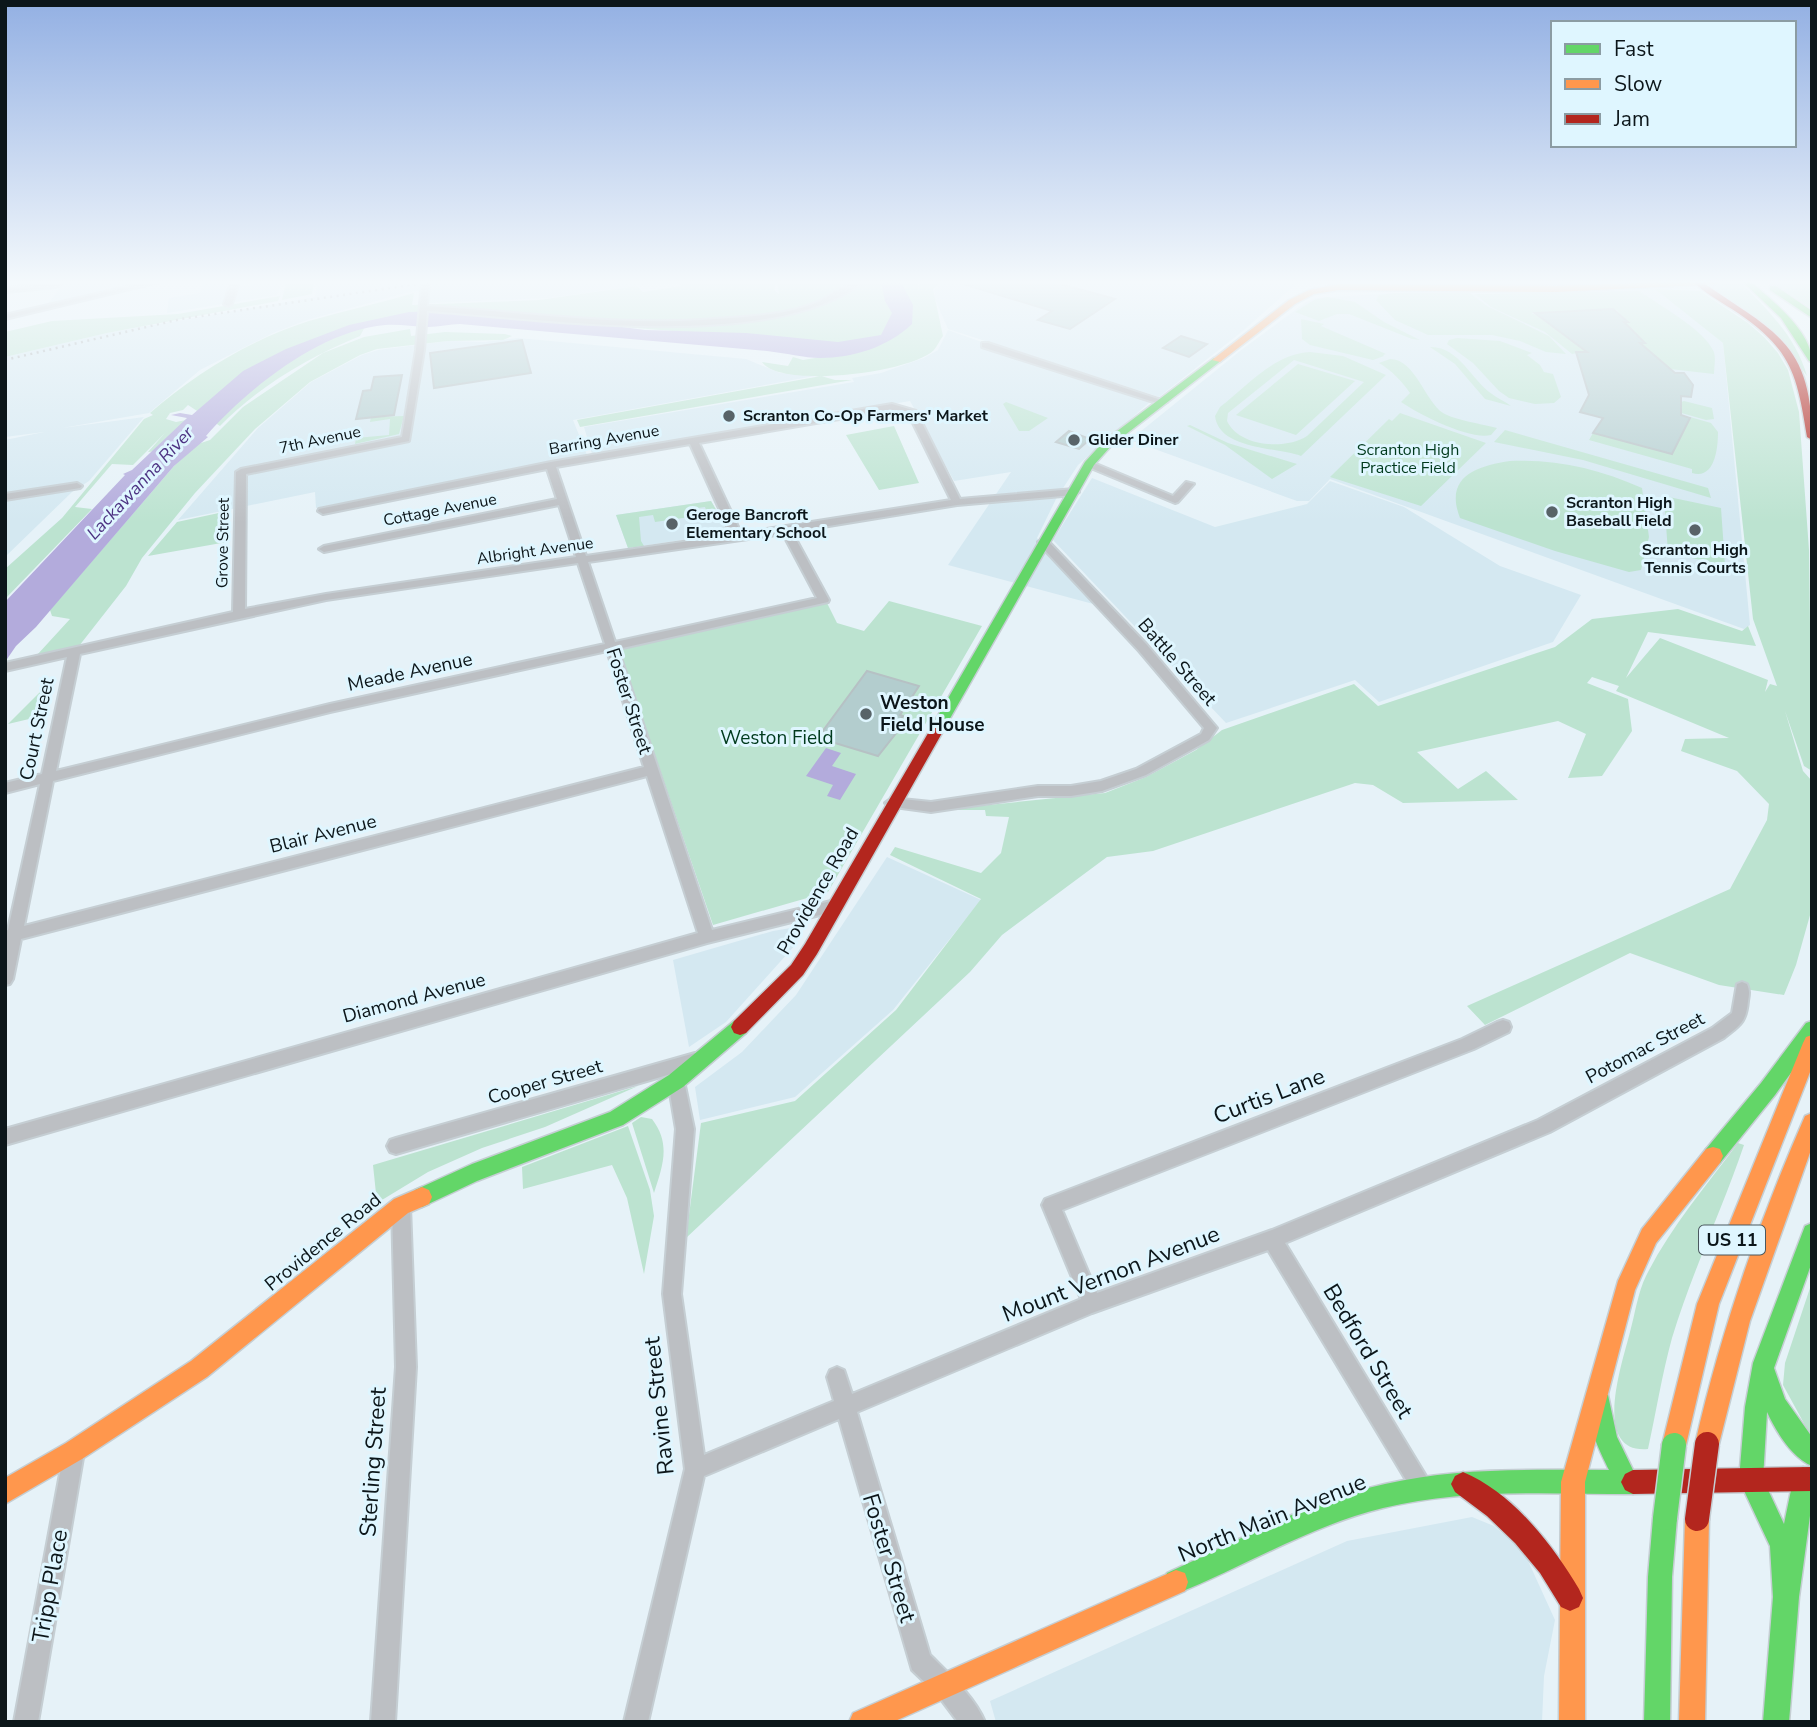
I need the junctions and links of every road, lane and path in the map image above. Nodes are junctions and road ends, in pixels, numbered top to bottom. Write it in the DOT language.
graph roads {
  1 [pos="417,363"];
  2 [pos="1040,363"];
  3 [pos="1214,363"];
  4 [pos="1791,363"];
  5 [pos="1163,402"];
  6 [pos="1812,437"];
  7 [pos="693,440"];
  8 [pos="1088,464"];
  9 [pos="551,466"];
  10 [pos="241,472"];
  11 [pos="1189,484"];
  12 [pos="77,486"];
  13 [pos="1074,492"];
  14 [pos="5,498"];
  15 [pos="563,501"];
  16 [pos="957,502"];
  17 [pos="323,511"];
  18 [pos="786,530"];
  19 [pos="737,536"];
  20 [pos="1044,542"];
  21 [pos="324,549"];
  22 [pos="582,560"];
  23 [pos="239,614"];
  24 [pos="611,646"];
  25 [pos="74,653"];
  26 [pos="5,667"];
  27 [pos="652,770"];
  28 [pos="47,778"];
  29 [pos="5,788"];
  30 [pos="892,803"];
  31 [pos="835,906"];
  32 [pos="10,936"];
  33 [pos="707,937"];
  34 [pos="5,979"];
  35 [pos="1742,989"];
  36 [pos="1503,1027"];
  37 [pos="1812,1029"];
  38 [pos="1812,1043"];
  39 [pos="706,1057"];
  40 [pos="676,1081"];
  41 [pos="1812,1122"];
  42 [pos="1544,1126"];
  43 [pos="5,1137"];
  44 [pos="396,1146"];
  45 [pos="401,1206"];
  46 [pos="1812,1233"];
  47 [pos="1272,1239"];
  48 [pos="1092,1304"];
  49 [pos="1764,1363"];
  50 [pos="837,1377"];
  51 [pos="1601,1387"];
  52 [pos="845,1408"];
  53 [pos="74,1451"];
  54 [pos="1812,1454"];
  55 [pos="695,1469"];
  56 [pos="1807,1479"];
  57 [pos="1751,1480"];
  58 [pos="1573,1482"];
  59 [pos="1626,1482"];
  60 [pos="1463,1484"];
  61 [pos="1422,1488"];
  62 [pos="5,1492"];
  63 [pos="1786,1597"];
  64 [pos="1572,1603"];
  65 [pos="945,1686"];
  66 [pos="26,1722"];
  67 [pos="383,1722"];
  68 [pos="636,1722"];
  69 [pos="862,1722"];
  70 [pos="973,1722"];
  71 [pos="1572,1722"];
  72 [pos="1657,1722"];
  73 [pos="1692,1722"];
  74 [pos="1776,1722"];
  1 -- 10 [label="street, 7th Avenue"];
  2 -- 5 [label="street"];
  3 -- 5 [label="main road, Providence Road"];
  4 -- 6 [label="main road"];
  5 -- 8 [label="main road, Providence Road"];
  7 -- 9 [label="street, Barring Avenue"];
  7 -- 16 [label="street, Barring Avenue"];
  7 -- 19 [label="street"];
  8 -- 11 [label="street"];
  8 -- 13 [label="main road, Providence Road"];
  9 -- 15 [label="street, Foster Street"];
  9 -- 17 [label="street, Barring Avenue"];
  10 -- 23 [label="street, Grove Street"];
  12 -- 14 [label="street"];
  13 -- 16 [label="street, Albright Avenue"];
  13 -- 20 [label="main road, Providence Road"];
  15 -- 21 [label="street, Cottage Avenue"];
  15 -- 22 [label="street, Foster Street"];
  16 -- 18 [label="street, Albright Avenue"];
  18 -- 19 [label="street, Albright Avenue"];
  18 -- 24 [label="street, Meade Avenue"];
  19 -- 22 [label="street, Albright Avenue"];
  20 -- 30 [label="main road, Providence Road"];
  20 -- 30 [label="street, Battle Street"];
  22 -- 23 [label="street, Albright Avenue"];
  22 -- 24 [label="street, Foster Street"];
  23 -- 25 [label="street, Albright Avenue"];
  24 -- 27 [label="street, Foster Street"];
  24 -- 28 [label="street, Meade Avenue"];
  25 -- 26 [label="street, Albright Avenue"];
  25 -- 28 [label="street, Court Street"];
  27 -- 32 [label="street, Blair Avenue"];
  27 -- 33 [label="street, Foster Street"];
  28 -- 29 [label="street, Meade Avenue"];
  28 -- 32 [label="street, Court Street"];
  30 -- 31 [label="main road, Providence Road"];
  31 -- 33 [label="street, Diamond Avenue"];
  31 -- 39 [label="main road, Providence Road"];
  32 -- 34 [label="street, Court Street"];
  33 -- 43 [label="street, Diamond Avenue"];
  35 -- 42 [label="street, Potomac Street"];
  36 -- 48 [label="street, Curtis Lane"];
  37 -- 51 [label="main road"];
  38 -- 72 [label="main road, US 11, bridge"];
  39 -- 40 [label="main road, Providence Road"];
  39 -- 44 [label="street, Cooper Street"];
  40 -- 45 [label="main road, Providence Road"];
  40 -- 55 [label="street, Ravine Street"];
  41 -- 73 [label="main road, US 11, bridge"];
  42 -- 47 [label="street, Mount Vernon Avenue"];
  45 -- 53 [label="main road, Providence Road"];
  45 -- 67 [label="street, Sterling Street"];
  46 -- 49 [label="main road"];
  47 -- 48 [label="street, Mount Vernon Avenue"];
  47 -- 61 [label="street, Bedford Street"];
  48 -- 52 [label="street, Mount Vernon Avenue"];
  49 -- 54 [label="main road"];
  49 -- 57 [label="main road"];
  50 -- 52 [label="street, Foster Street"];
  51 -- 58 [label="main road"];
  51 -- 59 [label="main road"];
  52 -- 55 [label="street, Mount Vernon Avenue"];
  52 -- 65 [label="street, Foster Street"];
  53 -- 62 [label="main road, Providence Road"];
  53 -- 66 [label="street, Tripp Place"];
  55 -- 68 [label="street, Ravine Street"];
  56 -- 57 [label="main road, North Main Avenue"];
  56 -- 63 [label="main road"];
  57 -- 59 [label="main road, North Main Avenue"];
  57 -- 63 [label="main road"];
  58 -- 59 [label="main road, North Main Avenue"];
  58 -- 60 [label="main road, North Main Avenue"];
  58 -- 64 [label="main road"];
  60 -- 61 [label="main road, North Main Avenue"];
  60 -- 64 [label="main road"];
  61 -- 65 [label="main road, North Main Avenue"];
  63 -- 74 [label="main road"];
  64 -- 71 [label="main road"];
  65 -- 69 [label="main road, North Main Avenue"];
  65 -- 70 [label="street, Foster Street"];
}
